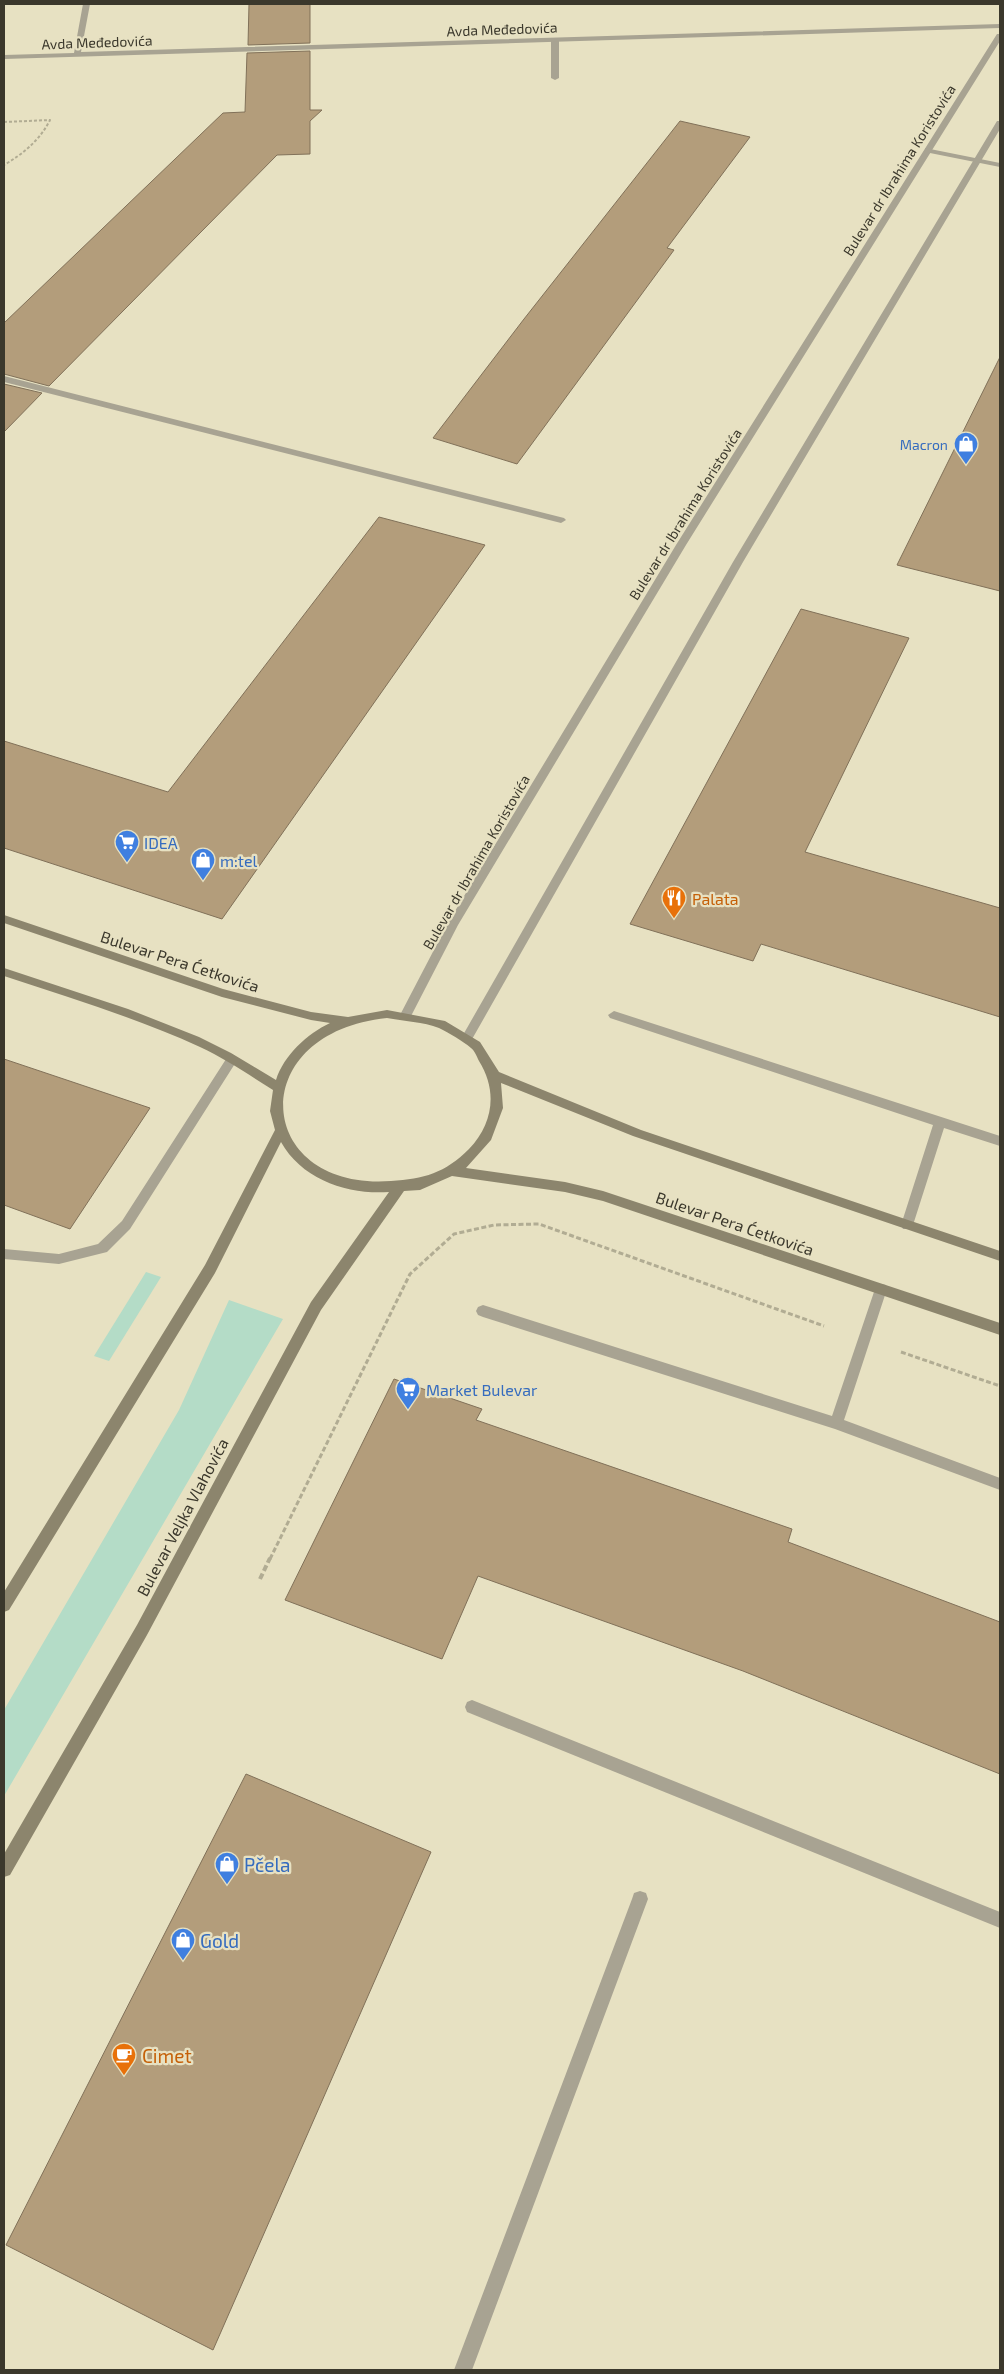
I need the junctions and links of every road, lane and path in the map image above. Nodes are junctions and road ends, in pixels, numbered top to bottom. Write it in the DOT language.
graph roads {
  1 [pos="86,4"];
  2 [pos="1000,26"];
  3 [pos="1000,36"];
  4 [pos="555,40"];
  5 [pos="77,55"];
  6 [pos="4,57"];
  7 [pos="555,78"];
  8 [pos="4,122"];
  9 [pos="1000,123"];
  10 [pos="928,150"];
  11 [pos="977,160"];
  12 [pos="4,165"];
  13 [pos="1000,165"];
  14 [pos="4,379"];
  15 [pos="561,520"];
  16 [pos="4,919"];
  17 [pos="4,972"];
  18 [pos="406,1015"];
  19 [pos="614,1015"];
  20 [pos="348,1021"];
  21 [pos="467,1038"];
  22 [pos="232,1059"];
  23 [pos="496,1076"];
  24 [pos="278,1088"];
  25 [pos="940,1122"];
  26 [pos="281,1130"];
  27 [pos="1000,1141"];
  28 [pos="453,1171"];
  29 [pos="399,1188"];
  30 [pos="907,1225"];
  31 [pos="4,1254"];
  32 [pos="1000,1256"];
  33 [pos="881,1289"];
  34 [pos="483,1311"];
  35 [pos="1000,1329"];
  36 [pos="896,1350"];
  37 [pos="1000,1386"];
  38 [pos="836,1423"];
  39 [pos="1000,1484"];
  40 [pos="4,1604"];
  41 [pos="472,1707"];
  42 [pos="4,1869"];
  43 [pos="640,1899"];
  44 [pos="1000,1920"];
  45 [pos="463,2370"];
  1 -- 5 [label="street"];
  2 -- 4 [label="street, Avda Međedovića"];
  3 -- 10 [label="street, Bulevar dr Ibrahima Koristovića"];
  4 -- 5 [label="street, Avda Međedovića"];
  4 -- 7 [label="street"];
  5 -- 6 [label="street, Avda Međedovića"];
  8 -- 12 [label="path"];
  9 -- 11 [label="street"];
  10 -- 11 [label="street"];
  10 -- 18 [label="street, Bulevar dr Ibrahima Koristovića"];
  11 -- 13 [label="street"];
  11 -- 21 [label="street"];
  14 -- 15 [label="street"];
  16 -- 20 [label="main road, Bulevar Pera Ćetkovića"];
  17 -- 22 [label="main road"];
  18 -- 20 [label="main road"];
  18 -- 21 [label="main road"];
  19 -- 25 [label="street"];
  20 -- 24 [label="main road"];
  21 -- 23 [label="main road"];
  22 -- 24 [label="main road"];
  22 -- 31 [label="street"];
  23 -- 28 [label="main road"];
  23 -- 30 [label="main road"];
  24 -- 26 [label="main road"];
  25 -- 27 [label="street"];
  25 -- 30 [label="street"];
  26 -- 29 [label="main road"];
  26 -- 40 [label="main road"];
  28 -- 29 [label="main road"];
  28 -- 33 [label="main road, Bulevar Pera Ćetkovića"];
  29 -- 42 [label="main road, Bulevar Veljka Vlahovića"];
  30 -- 32 [label="main road"];
  33 -- 35 [label="main road, Bulevar Pera Ćetkovića"];
  33 -- 38 [label="street"];
  34 -- 38 [label="street"];
  36 -- 37 [label="path"];
  38 -- 39 [label="street"];
  41 -- 44 [label="street"];
  43 -- 45 [label="street"];
}
